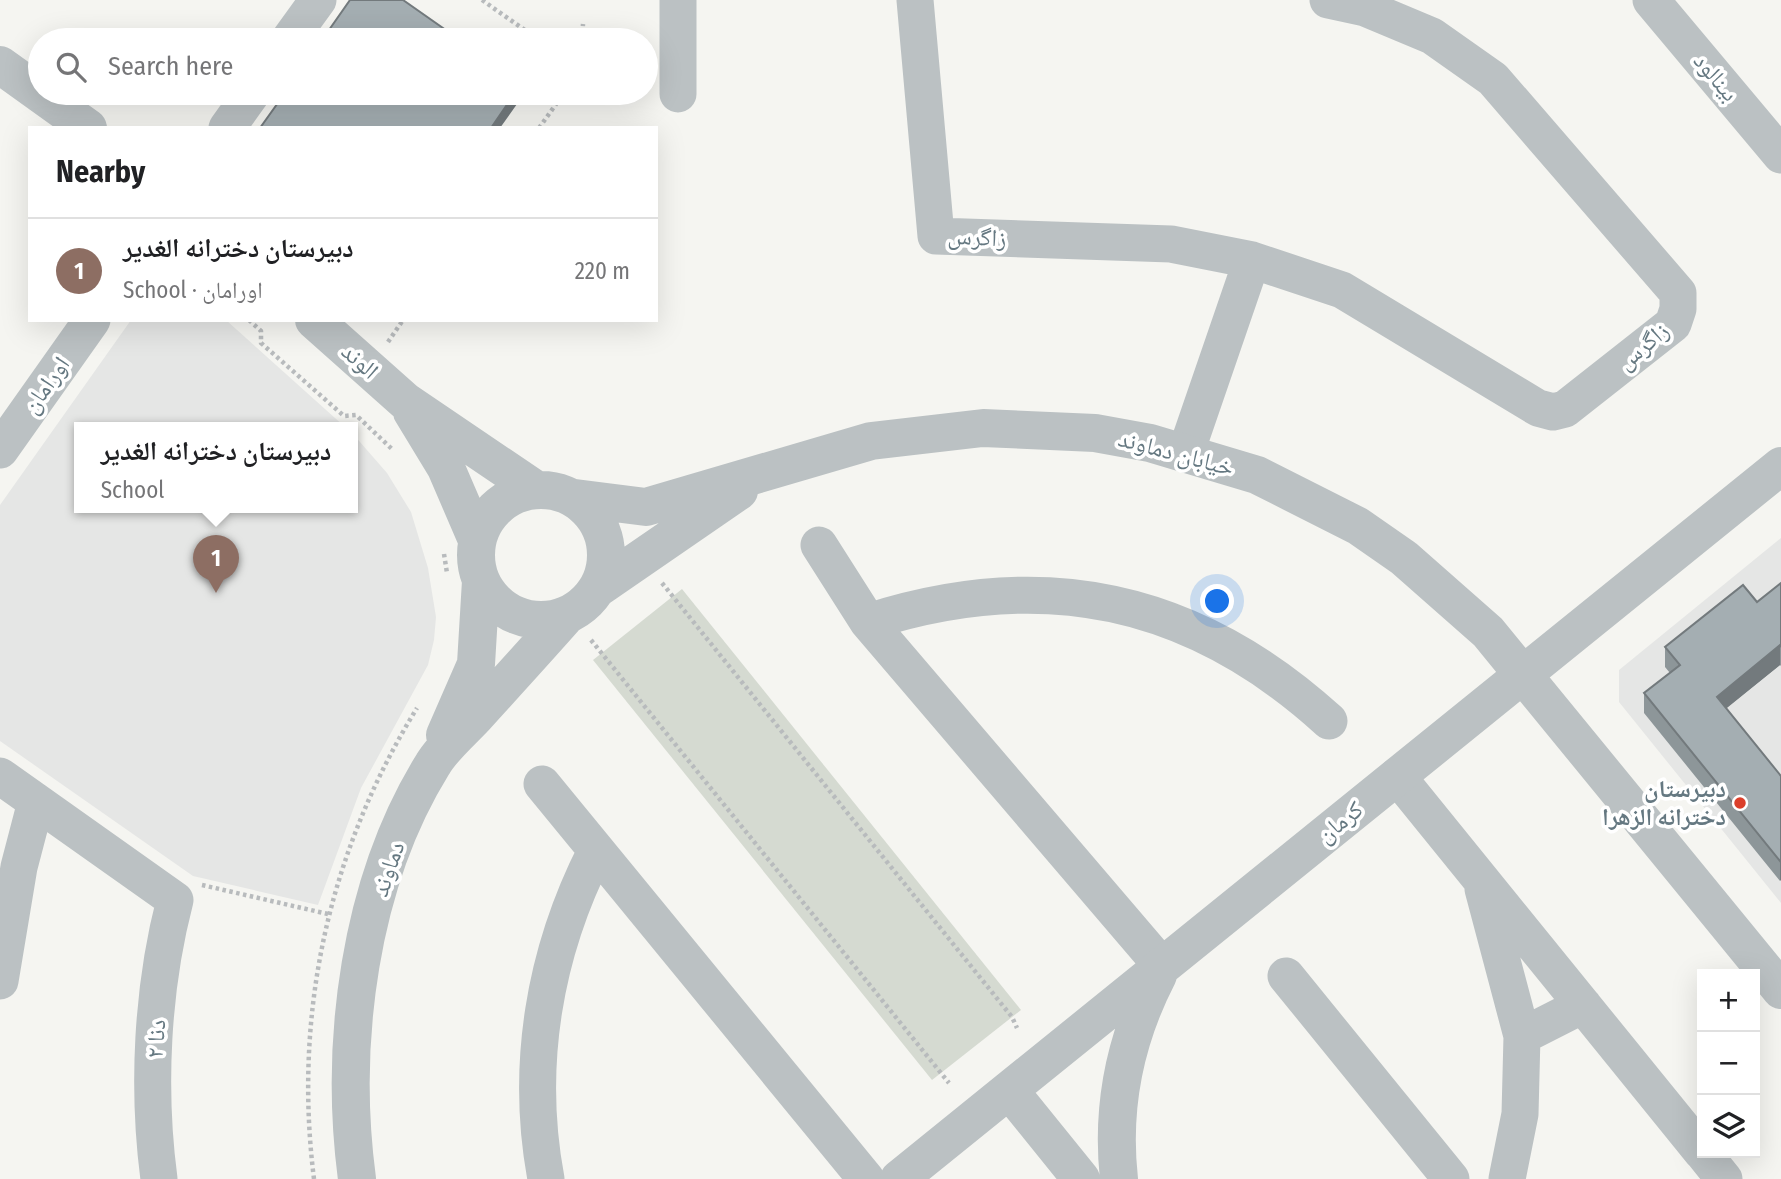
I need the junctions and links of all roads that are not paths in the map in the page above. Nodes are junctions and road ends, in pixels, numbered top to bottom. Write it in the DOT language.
graph roads {
  1 [pos="318,0"];
  2 [pos="678,0"];
  3 [pos="915,0"];
  4 [pos="1328,0"];
  5 [pos="1650,0"];
  6 [pos="298,28"];
  7 [pos="0,65"];
  8 [pos="28,85"];
  9 [pos="678,94"];
  10 [pos="56,105"];
  11 [pos="243,105"];
  12 [pos="85,126"];
  13 [pos="228,126"];
  14 [pos="1781,155"];
  15 [pos="1252,260"];
  16 [pos="91,322"];
  17 [pos="316,322"];
  18 [pos="405,401"];
  19 [pos="1,447"];
  20 [pos="1186,452"];
  21 [pos="1781,466"];
  22 [pos="764,474"];
  23 [pos="535,489"];
  24 [pos="575,498"];
  25 [pos="459,541"];
  26 [pos="819,545"];
  27 [pos="464,581"];
  28 [pos="598,588"];
  29 [pos="868,622"];
  30 [pos="578,625"];
  31 [pos="1524,673"];
  32 [pos="1329,721"];
  33 [pos="433,763"];
  34 [pos="0,776"];
  35 [pos="1397,776"];
  36 [pos="542,784"];
  37 [pos="36,802"];
  38 [pos="596,851"];
  39 [pos="1480,878"];
  40 [pos="1162,967"];
  41 [pos="1286,976"];
  42 [pos="0,981"];
  43 [pos="1781,990"];
  44 [pos="1583,1005"];
  45 [pos="1522,1036"];
  46 [pos="1009,1090"];
  47 [pos="1697,1145"];
  48 [pos="1708,1158"];
  49 [pos="159,1179"];
  50 [pos="357,1179"];
  51 [pos="546,1179"];
  52 [pos="866,1179"];
  53 [pos="899,1179"];
  54 [pos="1081,1179"];
  55 [pos="1119,1179"];
  56 [pos="1451,1179"];
  57 [pos="1507,1179"];
  58 [pos="1724,1179"];
  1 -- 6 [label="street"];
  2 -- 9 [label="street"];
  3 -- 15 [label="street, زاگرس"];
  4 -- 15 [label="street, زاگرس"];
  5 -- 14 [label="street, بینالود"];
  7 -- 8 [label="street"];
  10 -- 12 [label="street"];
  11 -- 13 [label="street"];
  15 -- 20 [label="street"];
  16 -- 19 [label="street, اورامان"];
  17 -- 18 [label="street, الوند"];
  18 -- 23 [label="street"];
  18 -- 25 [label="street"];
  20 -- 22 [label="street, خیابان دماوند"];
  20 -- 31 [label="street, خیابان دماوند"];
  21 -- 31 [label="street, کرمان"];
  22 -- 24 [label="street, خیابان دماوند"];
  22 -- 28 [label="street"];
  23 -- 24 [label="street"];
  23 -- 25 [label="street"];
  24 -- 28 [label="street"];
  25 -- 27 [label="street"];
  26 -- 29 [label="street"];
  27 -- 30 [label="street"];
  27 -- 33 [label="street"];
  28 -- 30 [label="street"];
  29 -- 32 [label="street"];
  29 -- 40 [label="street"];
  30 -- 33 [label="street, دماوند"];
  31 -- 35 [label="street, کرمان"];
  31 -- 43 [label="street, خیابان دماوند"];
  33 -- 50 [label="street, دماوند"];
  34 -- 37 [label="street"];
  35 -- 39 [label="street"];
  35 -- 40 [label="street, کرمان"];
  36 -- 38 [label="street"];
  37 -- 42 [label="street"];
  37 -- 49 [label="street, دنا ۲"];
  38 -- 51 [label="street"];
  38 -- 52 [label="street"];
  39 -- 44 [label="street"];
  39 -- 45 [label="street"];
  40 -- 46 [label="street, کرمان"];
  40 -- 55 [label="street"];
  41 -- 56 [label="street"];
  44 -- 45 [label="street"];
  44 -- 47 [label="street"];
  45 -- 57 [label="street"];
  46 -- 53 [label="street, کرمان"];
  46 -- 54 [label="street"];
  48 -- 58 [label="street"];
}
